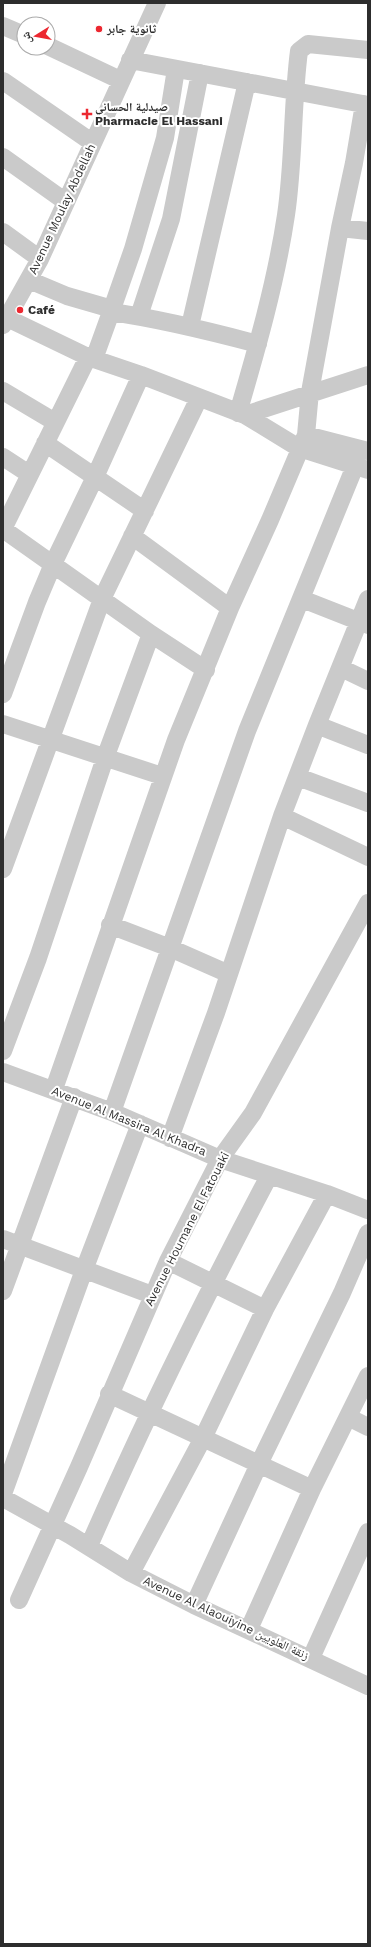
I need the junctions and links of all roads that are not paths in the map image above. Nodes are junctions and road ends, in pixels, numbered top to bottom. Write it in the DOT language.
graph roads {
  1 [pos="157,3"];
  2 [pos="3,26"];
  3 [pos="16,32"];
  4 [pos="56,50"];
  5 [pos="368,50"];
  6 [pos="130,60"];
  7 [pos="176,69"];
  8 [pos="200,73"];
  9 [pos="120,80"];
  10 [pos="3,81"];
  11 [pos="247,82"];
  12 [pos="294,91"];
  13 [pos="366,105"];
  14 [pos="93,143"];
  15 [pos="3,157"];
  16 [pos="361,164"];
  17 [pos="66,202"];
  18 [pos="340,228"];
  19 [pos="368,230"];
  20 [pos="3,232"];
  21 [pos="40,259"];
  22 [pos="29,280"];
  23 [pos="111,310"];
  24 [pos="139,316"];
  25 [pos="4,320"];
  26 [pos="190,326"];
  27 [pos="258,344"];
  28 [pos="91,358"];
  29 [pos="368,374"];
  30 [pos="141,375"];
  31 [pos="3,390"];
  32 [pos="310,392"];
  33 [pos="199,398"];
  34 [pos="242,414"];
  35 [pos="55,422"];
  36 [pos="302,441"];
  37 [pos="45,443"];
  38 [pos="368,451"];
  39 [pos="3,457"];
  40 [pos="362,468"];
  41 [pos="29,474"];
  42 [pos="95,476"];
  43 [pos="145,511"];
  44 [pos="3,529"];
  45 [pos="132,536"];
  46 [pos="53,564"];
  47 [pos="102,599"];
  48 [pos="302,599"];
  49 [pos="368,599"];
  50 [pos="230,608"];
  51 [pos="364,623"];
  52 [pos="151,634"];
  53 [pos="341,668"];
  54 [pos="206,670"];
  55 [pos="368,681"];
  56 [pos="3,694"];
  57 [pos="3,724"];
  58 [pos="317,725"];
  59 [pos="49,739"];
  60 [pos="368,745"];
  61 [pos="105,758"];
  62 [pos="162,776"];
  63 [pos="298,777"];
  64 [pos="368,803"];
  65 [pos="282,816"];
  66 [pos="368,856"];
  67 [pos="3,869"];
  68 [pos="368,903"];
  69 [pos="110,925"];
  70 [pos="170,948"];
  71 [pos="229,974"];
  72 [pos="3,1051"];
  73 [pos="5,1079"];
  74 [pos="54,1089"];
  75 [pos="74,1097"];
  76 [pos="112,1112"];
  77 [pos="140,1124"];
  78 [pos="170,1138"];
  79 [pos="220,1159"];
  80 [pos="269,1176"];
  81 [pos="327,1194"];
  82 [pos="368,1210"];
  83 [pos="368,1233"];
  84 [pos="3,1239"];
  85 [pos="20,1245"];
  86 [pos="168,1261"];
  87 [pos="84,1270"];
  88 [pos="213,1284"];
  89 [pos="3,1291"];
  90 [pos="152,1295"];
  91 [pos="265,1309"];
  92 [pos="368,1376"];
  93 [pos="110,1394"];
  94 [pos="149,1414"];
  95 [pos="348,1417"];
  96 [pos="368,1427"];
  97 [pos="203,1438"];
  98 [pos="258,1464"];
  99 [pos="312,1489"];
  100 [pos="3,1494"];
  101 [pos="3,1498"];
  102 [pos="52,1524"];
  103 [pos="368,1532"];
  104 [pos="89,1546"];
  105 [pos="131,1573"];
  106 [pos="19,1600"];
  107 [pos="194,1605"];
  108 [pos="249,1629"];
  109 [pos="311,1658"];
  110 [pos="368,1686"];
  1 -- 6 [label="street, Avenue Moulay Abdellah"];
  2 -- 3 [label="street"];
  4 -- 9 [label="street"];
  5 -- 12 [label="street"];
  6 -- 7 [label="street"];
  6 -- 9 [label="street, Avenue Moulay Abdellah"];
  7 -- 8 [label="street"];
  7 -- 23 [label="street"];
  8 -- 11 [label="street"];
  8 -- 24 [label="street"];
  9 -- 14 [label="street, Avenue Moulay Abdellah"];
  10 -- 14 [label="street"];
  11 -- 12 [label="street"];
  11 -- 26 [label="street"];
  12 -- 13 [label="street"];
  12 -- 27 [label="street"];
  13 -- 16 [label="street"];
  14 -- 17 [label="street, Avenue Moulay Abdellah"];
  15 -- 17 [label="street"];
  16 -- 18 [label="street"];
  17 -- 21 [label="street, Avenue Moulay Abdellah"];
  18 -- 19 [label="street"];
  18 -- 32 [label="street"];
  20 -- 21 [label="street"];
  21 -- 22 [label="street, Avenue Moulay Abdellah"];
  22 -- 23 [label="street"];
  22 -- 25 [label="street, Avenue Moulay Abdellah"];
  23 -- 24 [label="street"];
  23 -- 28 [label="street"];
  24 -- 26 [label="street"];
  25 -- 28 [label="street"];
  26 -- 27 [label="street"];
  27 -- 34 [label="street"];
  28 -- 30 [label="street"];
  28 -- 35 [label="street"];
  29 -- 32 [label="street"];
  30 -- 33 [label="street"];
  30 -- 42 [label="street"];
  31 -- 35 [label="street"];
  32 -- 34 [label="street"];
  32 -- 36 [label="street"];
  33 -- 34 [label="street"];
  33 -- 43 [label="street"];
  34 -- 36 [label="street"];
  35 -- 37 [label="street"];
  36 -- 38 [label="street"];
  36 -- 40 [label="street"];
  36 -- 50 [label="street"];
  37 -- 41 [label="street"];
  37 -- 42 [label="street"];
  39 -- 41 [label="street"];
  40 -- 48 [label="street"];
  41 -- 44 [label="street"];
  42 -- 43 [label="street"];
  42 -- 46 [label="street"];
  43 -- 45 [label="street"];
  44 -- 46 [label="street"];
  45 -- 47 [label="street"];
  45 -- 50 [label="street"];
  46 -- 47 [label="street"];
  46 -- 56 [label="street"];
  47 -- 52 [label="street"];
  47 -- 59 [label="street"];
  48 -- 51 [label="street"];
  48 -- 70 [label="street"];
  49 -- 51 [label="street"];
  50 -- 54 [label="street"];
  51 -- 53 [label="street"];
  52 -- 54 [label="street"];
  52 -- 61 [label="street"];
  53 -- 55 [label="street"];
  53 -- 58 [label="street"];
  54 -- 62 [label="street"];
  57 -- 59 [label="street"];
  58 -- 60 [label="street"];
  58 -- 63 [label="street"];
  59 -- 61 [label="street"];
  59 -- 67 [label="street"];
  61 -- 62 [label="street"];
  61 -- 72 [label="street"];
  62 -- 69 [label="street"];
  63 -- 64 [label="street"];
  63 -- 65 [label="street"];
  65 -- 66 [label="street"];
  65 -- 71 [label="street"];
  68 -- 79 [label="street, Avenue Houmane El Fatouaki"];
  69 -- 70 [label="street"];
  69 -- 74 [label="street"];
  70 -- 71 [label="street"];
  70 -- 76 [label="street"];
  71 -- 78 [label="street"];
  73 -- 74 [label="street, Avenue Al Massira Al Khadra"];
  74 -- 75 [label="street, Avenue Al Massira Al Khadra"];
  75 -- 76 [label="street, Avenue Al Massira Al Khadra"];
  75 -- 85 [label="street"];
  76 -- 77 [label="street, Avenue Al Massira Al Khadra"];
  77 -- 78 [label="street, Avenue Al Massira Al Khadra"];
  77 -- 87 [label="street"];
  78 -- 79 [label="street, Avenue Al Massira Al Khadra"];
  79 -- 80 [label="street, Avenue Al Massira Al Khadra"];
  79 -- 86 [label="street, Avenue Houmane El Fatouaki"];
  80 -- 81 [label="street, Avenue Al Massira Al Khadra"];
  80 -- 88 [label="street"];
  81 -- 82 [label="street, Avenue Al Massira Al Khadra"];
  81 -- 91 [label="street"];
  83 -- 98 [label="street"];
  84 -- 85 [label="street"];
  85 -- 87 [label="street"];
  85 -- 89 [label="street"];
  86 -- 88 [label="street"];
  86 -- 90 [label="street, Avenue Houmane El Fatouaki"];
  87 -- 90 [label="street"];
  87 -- 100 [label="street"];
  88 -- 91 [label="street"];
  88 -- 94 [label="street"];
  90 -- 93 [label="street, Avenue Houmane El Fatouaki"];
  91 -- 97 [label="street"];
  92 -- 95 [label="street"];
  93 -- 94 [label="street"];
  93 -- 102 [label="street, Avenue Houmane El Fatouaki"];
  94 -- 97 [label="street"];
  94 -- 104 [label="street"];
  95 -- 96 [label="street"];
  95 -- 99 [label="street"];
  97 -- 98 [label="street"];
  97 -- 105 [label="street"];
  98 -- 99 [label="street"];
  98 -- 107 [label="street"];
  99 -- 108 [label="street"];
  101 -- 102 [label="street, Avenue Al Alaouiyine زنقة العلويين"];
  102 -- 104 [label="street, Avenue Al Alaouiyine زنقة العلويين"];
  102 -- 106 [label="street, Avenue Houmane El Fatouaki"];
  103 -- 109 [label="street"];
  104 -- 105 [label="street, Avenue Al Alaouiyine زنقة العلويين"];
  105 -- 107 [label="street, Avenue Al Alaouiyine زنقة العلويين"];
  107 -- 108 [label="street, Avenue Al Alaouiyine زنقة العلويين"];
  108 -- 109 [label="street, Avenue Al Alaouiyine زنقة العلويين"];
  109 -- 110 [label="street, Avenue Al Alaouiyine زنقة العلويين"];
}
